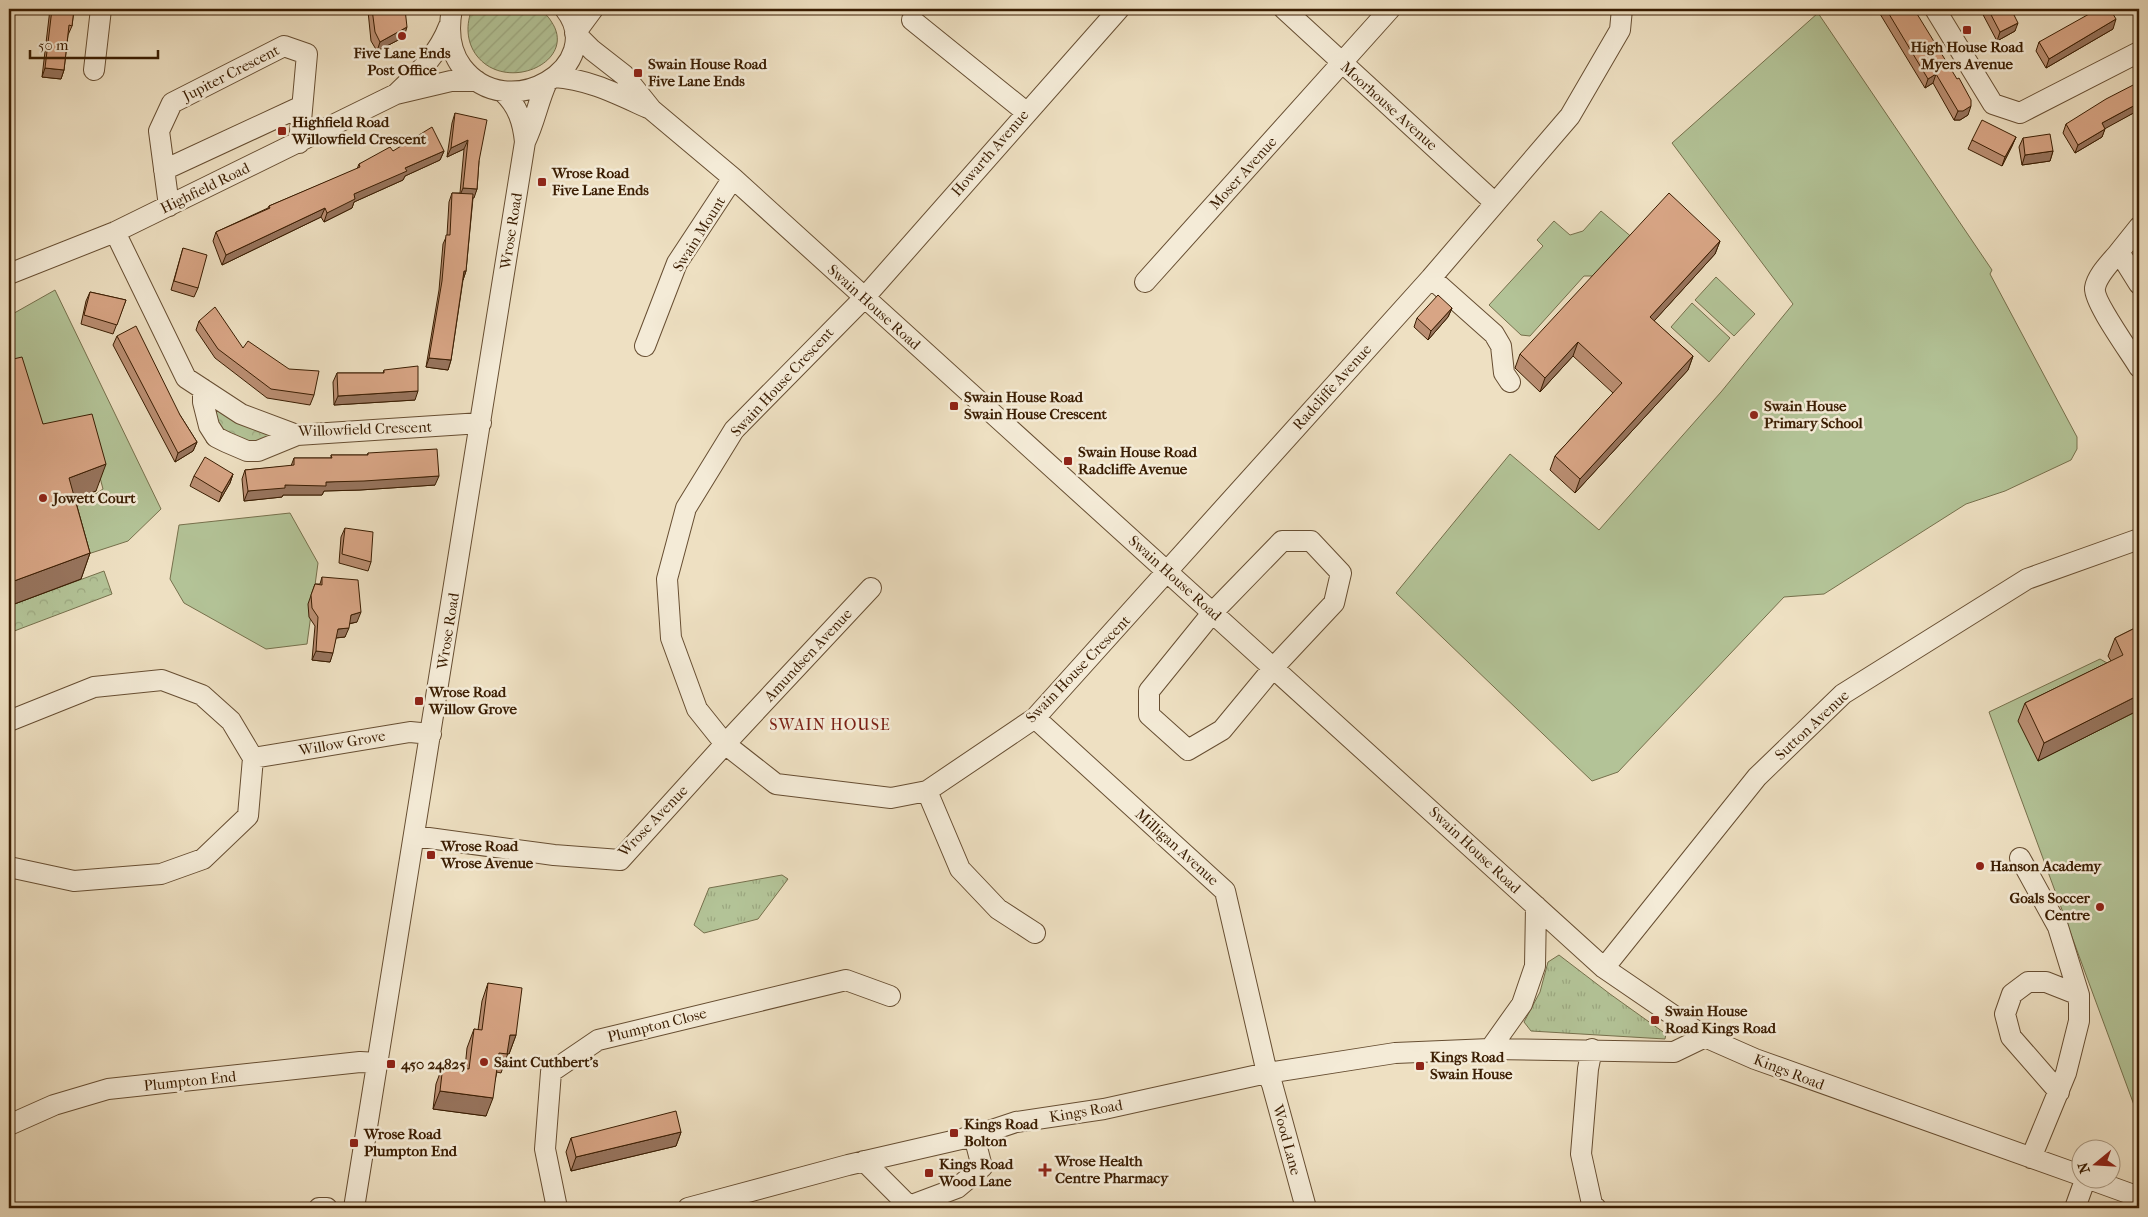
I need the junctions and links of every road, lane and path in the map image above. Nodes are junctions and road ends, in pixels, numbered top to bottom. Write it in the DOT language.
graph roads {
  1 [pos="101,9"];
  2 [pos="565,9"];
  3 [pos="593,9"];
  4 [pos="1119,9"];
  5 [pos="1284,9"];
  6 [pos="1390,9"];
  7 [pos="1622,9"];
  8 [pos="1935,9"];
  9 [pos="448,16"];
  10 [pos="912,20"];
  11 [pos="576,33"];
  12 [pos="2139,52"];
  13 [pos="1342,63"];
  14 [pos="94,70"];
  15 [pos="551,79"];
  16 [pos="477,81"];
  17 [pos="503,92"];
  18 [pos="396,94"];
  19 [pos="302,106"];
  20 [pos="652,110"];
  21 [pos="1026,112"];
  22 [pos="299,142"];
  23 [pos="525,142"];
  24 [pos="164,170"];
  25 [pos="733,178"];
  26 [pos="1495,203"];
  27 [pos="169,206"];
  28 [pos="2139,227"];
  29 [pos="115,232"];
  30 [pos="2119,252"];
  31 [pos="9,274"];
  32 [pos="1431,278"];
  33 [pos="1145,282"];
  34 [pos="2139,284"];
  35 [pos="864,298"];
  36 [pos="645,346"];
  37 [pos="2139,366"];
  38 [pos="1510,382"];
  39 [pos="203,389"];
  40 [pos="481,423"];
  41 [pos="296,434"];
  42 [pos="2139,539"];
  43 [pos="1168,572"];
  44 [pos="871,588"];
  45 [pos="1212,612"];
  46 [pos="1274,667"];
  47 [pos="1035,718"];
  48 [pos="9,722"];
  49 [pos="431,734"];
  50 [pos="725,744"];
  51 [pos="253,758"];
  52 [pos="927,790"];
  53 [pos="414,836"];
  54 [pos="2020,858"];
  55 [pos="9,867"];
  56 [pos="1536,906"];
  57 [pos="1036,933"];
  58 [pos="1604,968"];
  59 [pos="2079,995"];
  60 [pos="890,996"];
  61 [pos="1705,1037"];
  62 [pos="1490,1049"];
  63 [pos="1592,1049"];
  64 [pos="378,1063"];
  65 [pos="1267,1073"];
  66 [pos="2059,1092"];
  67 [pos="9,1125"];
  68 [pos="974,1136"];
  69 [pos="2031,1158"];
  70 [pos="864,1161"];
  71 [pos="2070,1172"];
  72 [pos="2081,1190"];
  73 [pos="2120,1190"];
  74 [pos="2139,1197"];
  75 [pos="318,1208"];
  76 [pos="327,1208"];
  77 [pos="354,1208"];
  78 [pos="557,1208"];
  79 [pos="688,1208"];
  80 [pos="1306,1208"];
  81 [pos="1596,1208"];
  82 [pos="2075,1208"];
  1 -- 14 [label="street"];
  2 -- 11 [label="street, Swain House Road"];
  3 -- 11 [label="street"];
  4 -- 21 [label="street, Howarth Avenue"];
  5 -- 13 [label="street, Moorhouse Avenue"];
  6 -- 13 [label="street, Moser Avenue"];
  7 -- 26 [label="street, Radcliffe Avenue"];
  8 -- 12 [label="street"];
  9 -- 16 [label="street"];
  9 -- 18 [label="street, Highfield Road"];
  10 -- 21 [label="street"];
  11 -- 15 [label="street"];
  11 -- 20 [label="street, Swain House Road"];
  13 -- 26 [label="street, Moorhouse Avenue"];
  13 -- 33 [label="street, Moser Avenue"];
  15 -- 17 [label="street"];
  15 -- 20 [label="street, Swain House Road"];
  15 -- 23 [label="street, Wrose Road"];
  16 -- 17 [label="street"];
  16 -- 18 [label="street, Highfield Road"];
  17 -- 23 [label="street, Wrose Road"];
  18 -- 22 [label="street, Highfield Road"];
  19 -- 22 [label="street, Jupiter Crescent"];
  19 -- 24 [label="street"];
  19 -- 24 [label="street, Jupiter Crescent"];
  20 -- 25 [label="street, Swain House Road"];
  21 -- 35 [label="street, Howarth Avenue"];
  22 -- 27 [label="street, Highfield Road"];
  23 -- 40 [label="street, Wrose Road"];
  24 -- 27 [label="street, Jupiter Crescent"];
  25 -- 35 [label="street, Swain House Road"];
  25 -- 36 [label="street, Swain Mount"];
  26 -- 32 [label="street, Radcliffe Avenue"];
  27 -- 29 [label="street, Highfield Road"];
  28 -- 30 [label="street"];
  29 -- 31 [label="street, Highfield Road"];
  29 -- 39 [label="street, Willowfield Crescent"];
  30 -- 34 [label="street"];
  30 -- 37 [label="street"];
  32 -- 38 [label="street"];
  32 -- 43 [label="street, Radcliffe Avenue"];
  35 -- 43 [label="street, Swain House Road"];
  35 -- 50 [label="street, Swain House Crescent"];
  39 -- 41 [label="street, Willowfield Crescent"];
  39 -- 41 [label="street"];
  40 -- 41 [label="street, Willowfield Crescent"];
  40 -- 49 [label="street, Wrose Road"];
  42 -- 58 [label="street, Sutton Avenue"];
  43 -- 45 [label="street, Swain House Road"];
  43 -- 47 [label="street, Swain House Crescent"];
  44 -- 50 [label="street, Amundsen Avenue"];
  45 -- 46 [label="street, Swain House Road"];
  45 -- 46 [label="street"];
  45 -- 46 [label="street"];
  46 -- 56 [label="street, Swain House Road"];
  47 -- 52 [label="street, Swain House Crescent"];
  47 -- 65 [label="street, Milligan Avenue"];
  48 -- 51 [label="street"];
  49 -- 51 [label="street, Willow Grove"];
  49 -- 53 [label="street, Wrose Road"];
  50 -- 52 [label="street, Swain House Crescent"];
  50 -- 53 [label="street, Wrose Avenue"];
  51 -- 55 [label="street"];
  52 -- 57 [label="street"];
  53 -- 64 [label="street, Wrose Road"];
  54 -- 59 [label="street"];
  56 -- 58 [label="street, Swain House Road"];
  56 -- 62 [label="street"];
  58 -- 61 [label="street, Swain House Road"];
  59 -- 66 [label="street"];
  59 -- 66 [label="street"];
  60 -- 78 [label="street, Plumpton Close"];
  61 -- 63 [label="street, Kings Road"];
  61 -- 69 [label="street, Kings Road"];
  62 -- 63 [label="street, Kings Road"];
  62 -- 65 [label="street, Kings Road"];
  63 -- 81 [label="street"];
  64 -- 67 [label="street, Plumpton End"];
  64 -- 77 [label="street, Wrose Road"];
  65 -- 68 [label="street, Kings Road"];
  65 -- 80 [label="street, Wood Lane"];
  66 -- 69 [label="street"];
  68 -- 70 [label="street, Kings Road"];
  68 -- 70 [label="street"];
  69 -- 71 [label="street, Kings Road"];
  70 -- 79 [label="street, Kings Road"];
  72 -- 82 [label="street"];
  73 -- 74 [label="street"];
  75 -- 76 [label="street"];
}
